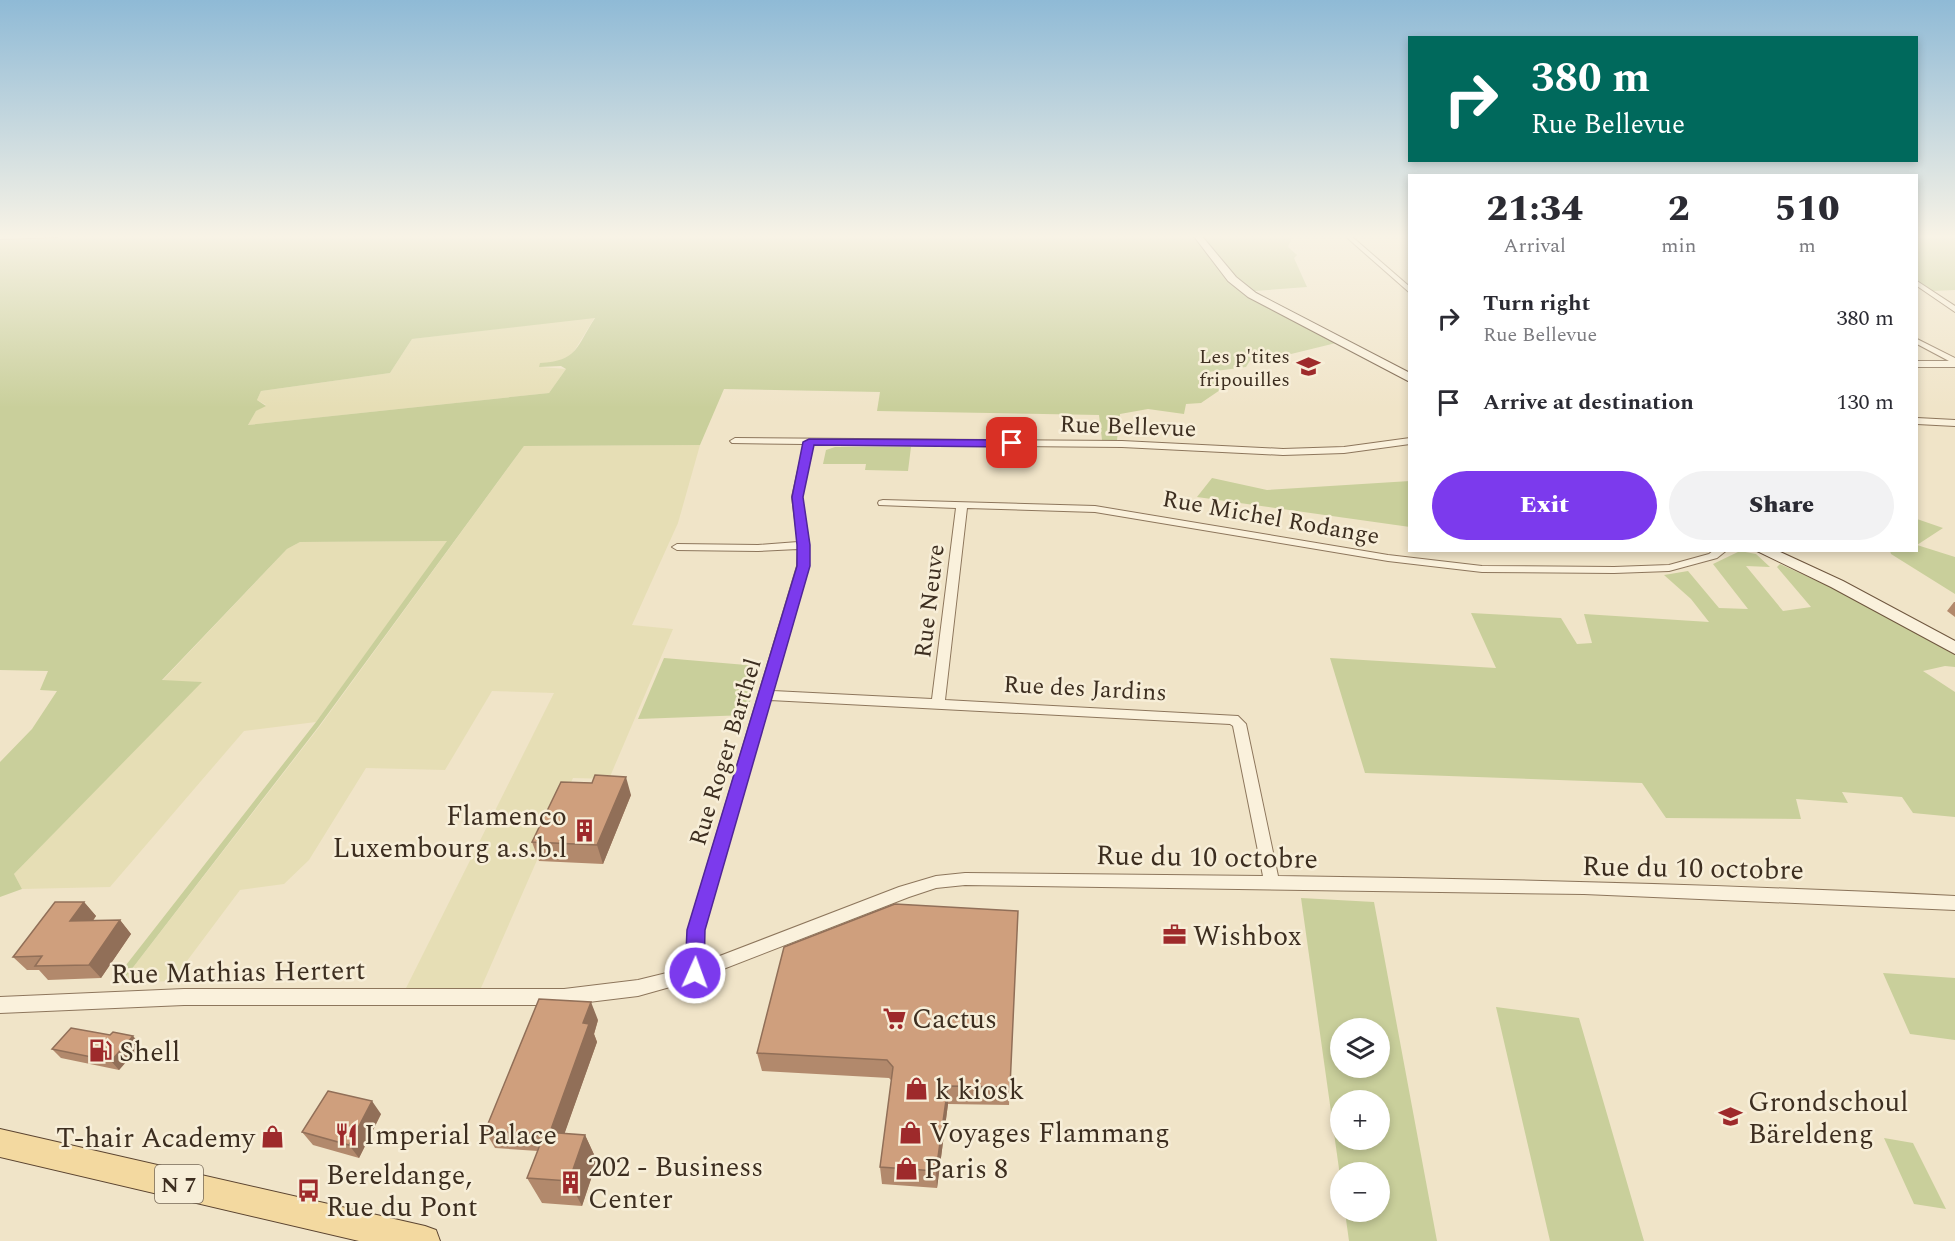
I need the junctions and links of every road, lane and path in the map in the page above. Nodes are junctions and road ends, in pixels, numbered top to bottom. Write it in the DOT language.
graph roads {
  1 [pos="1249,293"];
  2 [pos="1931,293"];
  3 [pos="1955,310"];
  4 [pos="1918,342"];
  5 [pos="1955,363"];
  6 [pos="1918,364"];
  7 [pos="1408,377"];
  8 [pos="1918,421"];
  9 [pos="1955,423"];
  10 [pos="735,441"];
  11 [pos="1408,441"];
  12 [pos="809,442"];
  13 [pos="883,503"];
  14 [pos="962,505"];
  15 [pos="804,545"];
  16 [pos="677,547"];
  17 [pos="1719,552"];
  18 [pos="1773,552"];
  19 [pos="1955,648"];
  20 [pos="766,695"];
  21 [pos="938,703"];
  22 [pos="1272,882"];
  23 [pos="1955,903"];
  24 [pos="695,973"];
  25 [pos="477,997"];
  26 [pos="0,1005"];
  27 [pos="0,1143"];
  28 [pos="425,1241"];
  1 -- 7 [label="main road"];
  2 -- 3 [label="street"];
  4 -- 5 [label="street"];
  5 -- 6 [label="street"];
  8 -- 9 [label="street"];
  10 -- 12 [label="street, Rue Bellevue"];
  11 -- 12 [label="street, Rue Bellevue"];
  12 -- 15 [label="street, Rue Roger Barthel"];
  13 -- 14 [label="street, Rue Michel Rodange"];
  14 -- 17 [label="street, Rue Michel Rodange"];
  14 -- 21 [label="street, Rue Neuve"];
  15 -- 16 [label="street"];
  15 -- 20 [label="street, Rue Roger Barthel"];
  18 -- 19 [label="main road"];
  20 -- 21 [label="street, Rue des Jardins"];
  20 -- 24 [label="street, Rue Roger Barthel"];
  21 -- 22 [label="street, Rue des Jardins"];
  22 -- 23 [label="street, Rue du 10 octobre"];
  22 -- 24 [label="street, Rue du 10 octobre"];
  24 -- 25 [label="street, Rue du 10 octobre"];
  25 -- 26 [label="street, Rue Mathias Hertert"];
  27 -- 28 [label="main road, N 7"];
}
